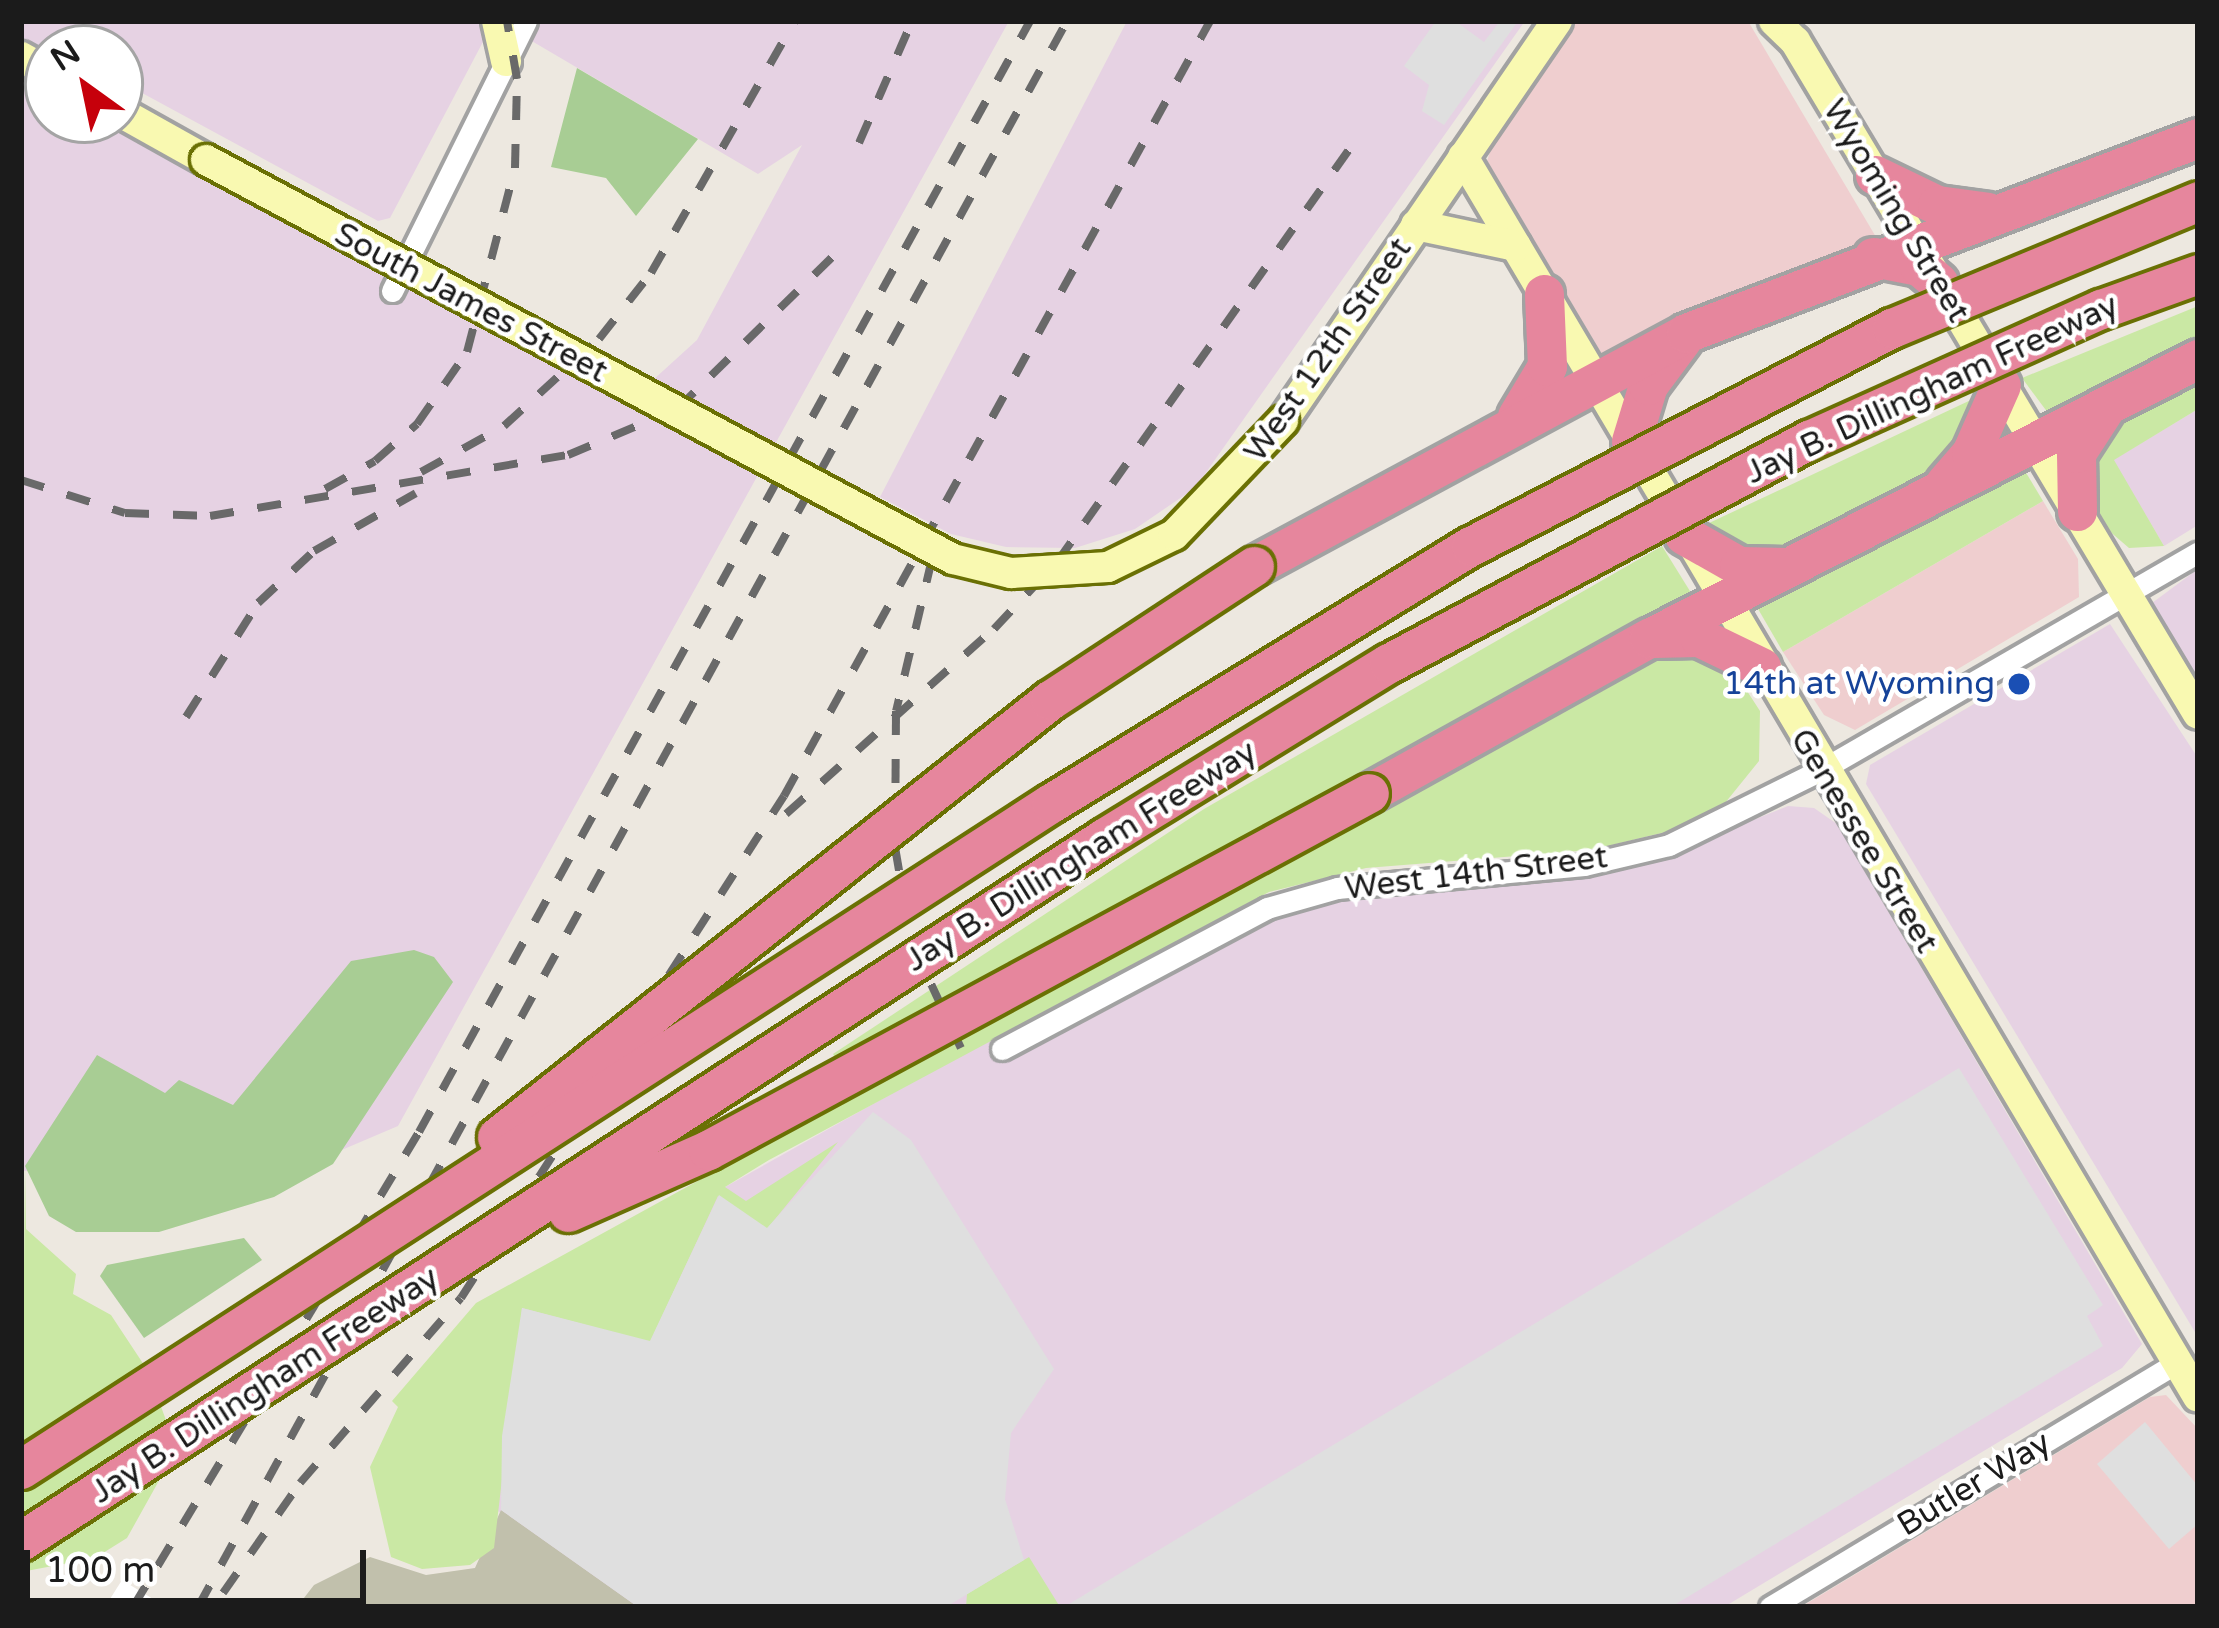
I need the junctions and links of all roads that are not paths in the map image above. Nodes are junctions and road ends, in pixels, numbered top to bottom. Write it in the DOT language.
graph roads {
  1 [pos="497,21"];
  2 [pos="526,21"];
  3 [pos="1557,21"];
  4 [pos="1774,21"];
  5 [pos="506,62"];
  6 [pos="144,125"];
  7 [pos="2198,138"];
  8 [pos="1463,158"];
  9 [pos="1875,175"];
  10 [pos="2198,201"];
  11 [pos="1993,212"];
  12 [pos="1417,225"];
  13 [pos="1912,242"];
  14 [pos="1516,246"];
  15 [pos="1874,257"];
  16 [pos="2198,274"];
  17 [pos="1937,282"];
  18 [pos="392,291"];
  19 [pos="1544,294"];
  20 [pos="1686,333"];
  21 [pos="2198,358"];
  22 [pos="1594,378"];
  23 [pos="2001,385"];
  24 [pos="2109,404"];
  25 [pos="1509,425"];
  26 [pos="1631,441"];
  27 [pos="2035,442"];
  28 [pos="1942,488"];
  29 [pos="823,494"];
  30 [pos="2077,512"];
  31 [pos="1684,535"];
  32 [pos="2198,552"];
  33 [pos="1791,566"];
  34 [pos="2126,596"];
  35 [pos="1723,602"];
  36 [pos="1649,638"];
  37 [pos="1761,667"];
  38 [pos="2198,714"];
  39 [pos="1821,770"];
  40 [pos="1002,1049"];
  41 [pos="386,1233"];
  42 [pos="464,1257"];
  43 [pos="2177,1362"];
  44 [pos="2198,1397"];
  45 [pos="21,1468"];
  46 [pos="21,1541"];
  47 [pos="1770,1607"];
  1 -- 5 [label="main road"];
  2 -- 5 [label="street"];
  3 -- 8 [label="main road, West 12th Street"];
  4 -- 9 [label="main road, Wyoming Street"];
  5 -- 18 [label="street"];
  6 -- 29 [label="main road, South James Street, bridge"];
  7 -- 11 [label="highway"];
  8 -- 12 [label="main road, West 12th Street"];
  8 -- 14 [label="main road, Genessee Street"];
  9 -- 11 [label="highway"];
  9 -- 13 [label="main road, Wyoming Street"];
  10 -- 41 [label="highway, Jay B. Dillingham Freeway, bridge"];
  11 -- 13 [label="highway"];
  12 -- 14 [label="main road"];
  12 -- 29 [label="main road, West 12th Street, bridge"];
  13 -- 15 [label="highway"];
  13 -- 17 [label="main road, Wyoming Street"];
  14 -- 19 [label="main road, Genessee Street"];
  15 -- 17 [label="highway"];
  15 -- 20 [label="highway"];
  16 -- 42 [label="highway, Jay B. Dillingham Freeway, bridge"];
  17 -- 23 [label="main road, Wyoming Street"];
  19 -- 22 [label="main road, Genessee Street"];
  19 -- 25 [label="highway"];
  20 -- 22 [label="highway"];
  20 -- 26 [label="highway"];
  21 -- 24 [label="highway"];
  22 -- 25 [label="highway"];
  22 -- 26 [label="main road, Genessee Street"];
  23 -- 27 [label="main road, Wyoming Street"];
  23 -- 28 [label="highway"];
  24 -- 27 [label="highway"];
  24 -- 30 [label="highway"];
  25 -- 41 [label="highway, bridge"];
  26 -- 31 [label="main road, Genessee Street"];
  27 -- 28 [label="highway"];
  27 -- 30 [label="main road, Wyoming Street"];
  28 -- 33 [label="highway"];
  30 -- 34 [label="main road, Wyoming Street"];
  31 -- 33 [label="highway"];
  31 -- 35 [label="main road, Genessee Street"];
  32 -- 34 [label="street, West 14th Street"];
  33 -- 35 [label="highway"];
  34 -- 38 [label="main road, Wyoming Street"];
  34 -- 39 [label="street, West 14th Street"];
  35 -- 36 [label="highway"];
  35 -- 37 [label="main road, Genessee Street"];
  36 -- 37 [label="highway"];
  36 -- 42 [label="highway, bridge"];
  37 -- 39 [label="main road, Genessee Street"];
  39 -- 40 [label="street, West 14th Street"];
  39 -- 43 [label="main road, Genessee Street"];
  41 -- 45 [label="highway, Jay B. Dillingham Freeway, bridge"];
  42 -- 46 [label="highway, Jay B. Dillingham Freeway, bridge"];
  43 -- 44 [label="main road, Genessee Street"];
  43 -- 47 [label="street, Butler Way"];
}
